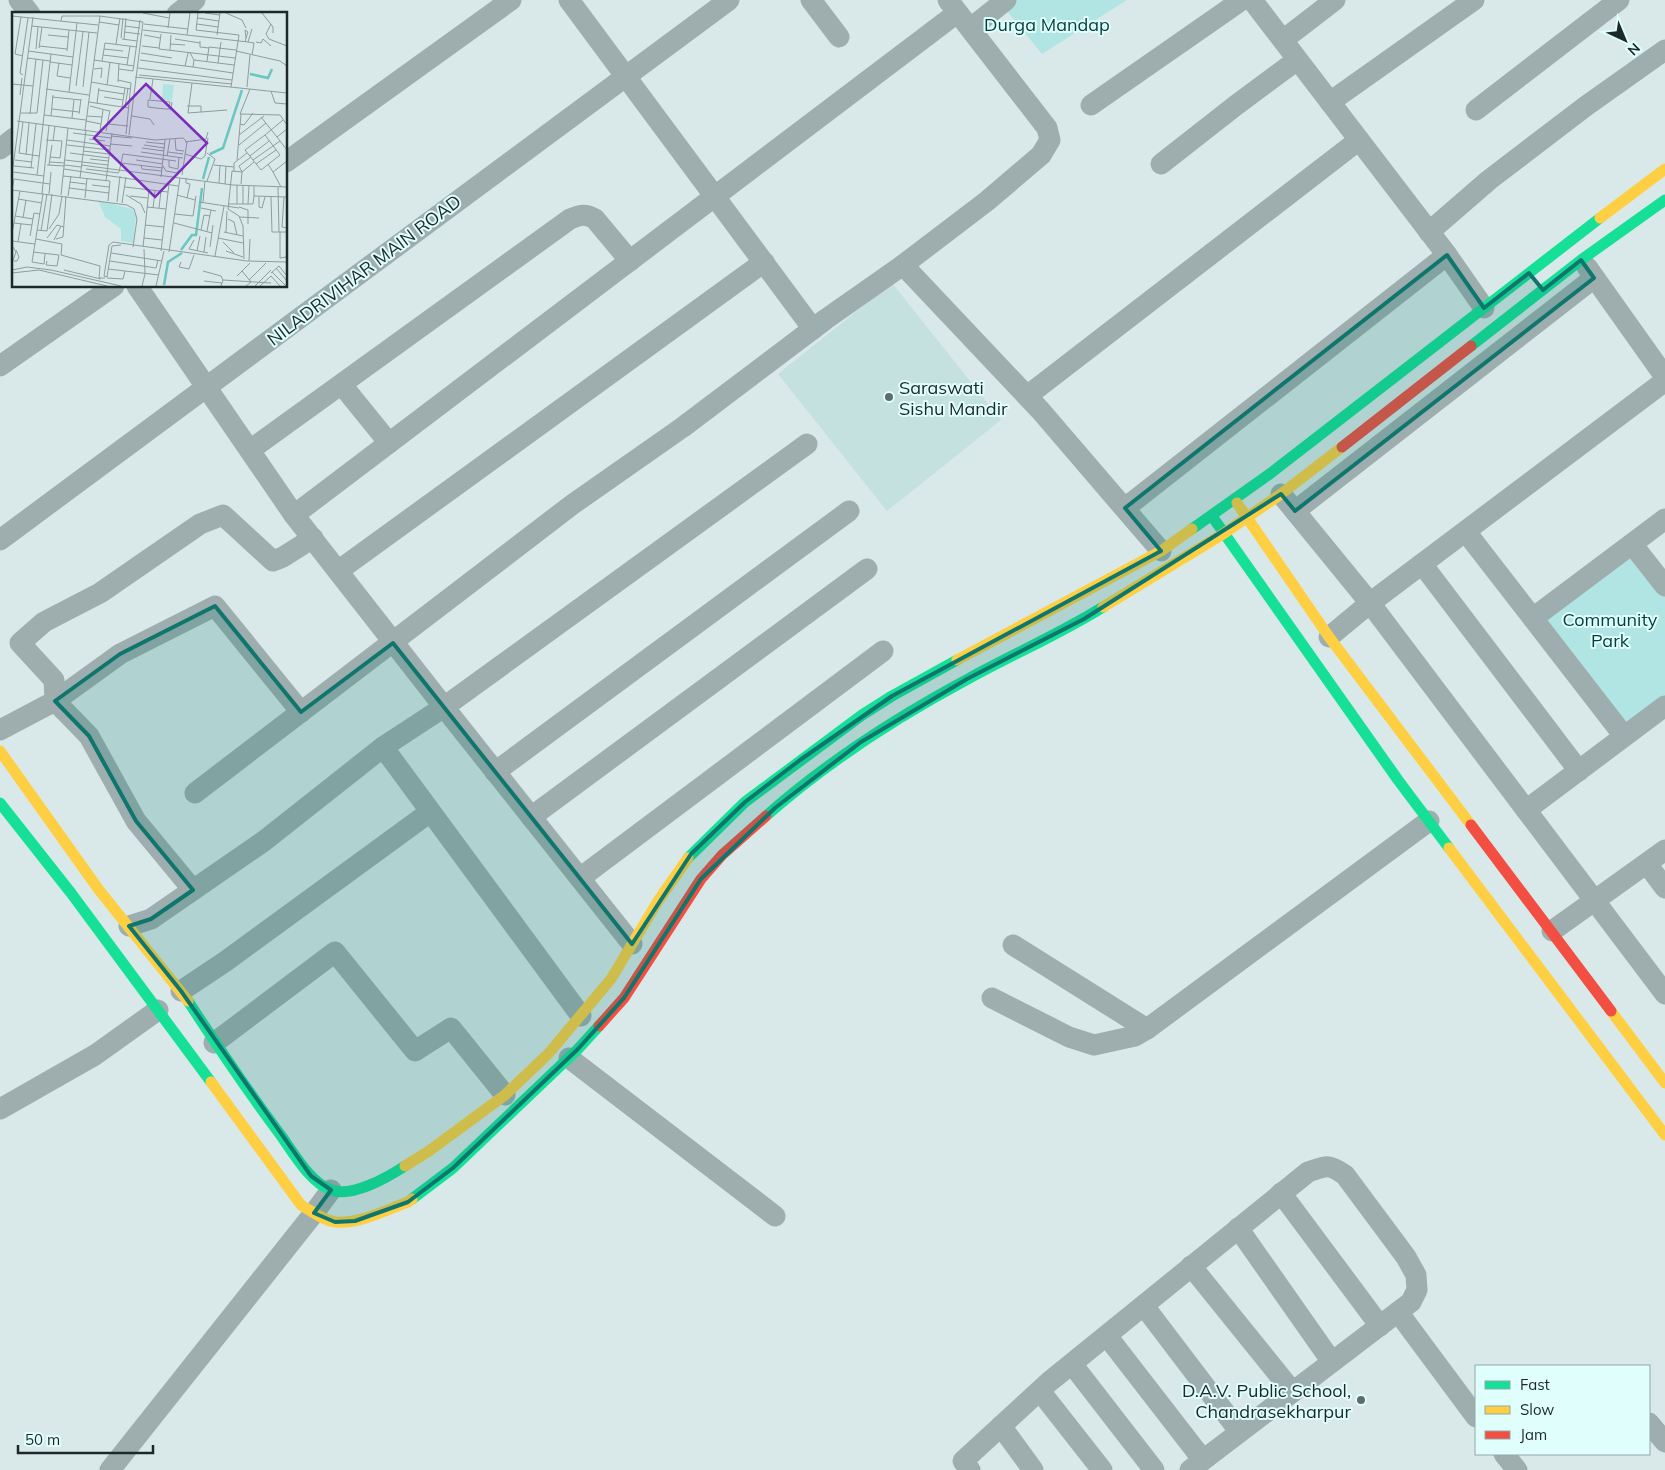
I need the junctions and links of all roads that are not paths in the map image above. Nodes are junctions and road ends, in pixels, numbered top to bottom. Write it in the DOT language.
graph roads {
  1 [pos="19,0"];
  2 [pos="167,0"];
  3 [pos="195,0"];
  4 [pos="569,0"];
  5 [pos="729,0"];
  6 [pos="811,0"];
  7 [pos="1006,0"];
  8 [pos="1242,0"];
  9 [pos="1252,0"];
  10 [pos="1336,0"];
  11 [pos="1474,0"];
  12 [pos="1619,0"];
  13 [pos="498,4"];
  14 [pos="952,6"];
  15 [pos="28,12"];
  16 [pos="176,12"];
  17 [pos="180,12"];
  18 [pos="971,28"];
  19 [pos="839,37"];
  20 [pos="1282,40"];
  21 [pos="1665,50"];
  22 [pos="1297,60"];
  23 [pos="626,76"];
  24 [pos="1330,102"];
  25 [pos="1091,106"];
  26 [pos="1476,110"];
  27 [pos="12,140"];
  28 [pos="1359,140"];
  29 [pos="0,149"];
  30 [pos="288,161"];
  31 [pos="1161,164"];
  32 [pos="1665,169"];
  33 [pos="715,196"];
  34 [pos="1665,200"];
  35 [pos="1430,232"];
  36 [pos="1447,255"];
  37 [pos="1582,260"];
  38 [pos="630,261"];
  39 [pos="764,262"];
  40 [pos="903,265"];
  41 [pos="1529,273"];
  42 [pos="1594,278"];
  43 [pos="111,288"];
  44 [pos="138,288"];
  45 [pos="1543,290"];
  46 [pos="1484,308"];
  47 [pos="813,329"];
  48 [pos="0,366"];
  49 [pos="1665,377"];
  50 [pos="1665,381"];
  51 [pos="342,385"];
  52 [pos="207,387"];
  53 [pos="1027,396"];
  54 [pos="389,443"];
  55 [pos="807,444"];
  56 [pos="250,450"];
  57 [pos="1281,494"];
  58 [pos="1235,500"];
  59 [pos="1125,508"];
  60 [pos="850,511"];
  61 [pos="1295,511"];
  62 [pos="294,514"];
  63 [pos="1211,516"];
  64 [pos="1247,517"];
  65 [pos="1665,519"];
  66 [pos="1466,532"];
  67 [pos="1223,534"];
  68 [pos="313,538"];
  69 [pos="0,540"];
  70 [pos="1632,544"];
  71 [pos="1161,552"];
  72 [pos="1422,564"];
  73 [pos="867,569"];
  74 [pos="338,571"];
  75 [pos="1665,586"];
  76 [pos="1370,603"];
  77 [pos="1533,618"];
  78 [pos="1329,637"];
  79 [pos="393,642"];
  80 [pos="883,651"];
  81 [pos="55,701"];
  82 [pos="1665,706"];
  83 [pos="444,708"];
  84 [pos="301,712"];
  85 [pos="0,730"];
  86 [pos="1624,736"];
  87 [pos="383,747"];
  88 [pos="0,751"];
  89 [pos="1579,770"];
  90 [pos="495,772"];
  91 [pos="195,793"];
  92 [pos="0,804"];
  93 [pos="1526,810"];
  94 [pos="430,812"];
  95 [pos="531,817"];
  96 [pos="1429,820"];
  97 [pos="1665,850"];
  98 [pos="1646,864"];
  99 [pos="580,878"];
  100 [pos="1665,888"];
  101 [pos="193,890"];
  102 [pos="1595,901"];
  103 [pos="129,926"];
  104 [pos="1552,931"];
  105 [pos="632,944"];
  106 [pos="1013,945"];
  107 [pos="181,991"];
  108 [pos="1665,994"];
  109 [pos="992,998"];
  110 [pos="158,1010"];
  111 [pos="581,1016"];
  112 [pos="1147,1029"];
  113 [pos="214,1043"];
  114 [pos="569,1058"];
  115 [pos="1665,1084"];
  116 [pos="505,1095"];
  117 [pos="0,1109"];
  118 [pos="1665,1135"];
  119 [pos="331,1190"];
  120 [pos="1281,1193"];
  121 [pos="314,1213"];
  122 [pos="775,1216"];
  123 [pos="1238,1228"];
  124 [pos="1191,1266"];
  125 [pos="1144,1306"];
  126 [pos="1398,1312"];
  127 [pos="1380,1326"];
  128 [pos="1107,1336"];
  129 [pos="1332,1362"];
  130 [pos="1072,1364"];
  131 [pos="1040,1391"];
  132 [pos="1292,1392"];
  133 [pos="1475,1416"];
  134 [pos="1650,1424"];
  135 [pos="1000,1426"];
  136 [pos="1240,1431"];
  137 [pos="1665,1442"];
  138 [pos="1505,1455"];
  139 [pos="1196,1465"];
  140 [pos="110,1470"];
  141 [pos="970,1470"];
  142 [pos="1033,1470"];
  143 [pos="1102,1470"];
  144 [pos="1154,1470"];
  145 [pos="1516,1470"];
  1 -- 15 [label="street"];
  2 -- 16 [label="street"];
  3 -- 17 [label="street"];
  4 -- 23 [label="street"];
  5 -- 23 [label="street, NILADRIVIHAR MAIN ROAD"];
  6 -- 19 [label="street"];
  7 -- 18 [label="street"];
  8 -- 25 [label="street"];
  9 -- 20 [label="street"];
  10 -- 20 [label="street"];
  11 -- 24 [label="street"];
  12 -- 26 [label="street"];
  13 -- 30 [label="street"];
  14 -- 18 [label="street"];
  14 -- 33 [label="street"];
  18 -- 40 [label="street"];
  20 -- 22 [label="street"];
  21 -- 35 [label="street"];
  22 -- 24 [label="street"];
  22 -- 31 [label="street"];
  23 -- 33 [label="street"];
  23 -- 52 [label="street, NILADRIVIHAR MAIN ROAD"];
  24 -- 28 [label="street"];
  27 -- 29 [label="street"];
  28 -- 35 [label="street"];
  28 -- 53 [label="street"];
  32 -- 41 [label="street"];
  33 -- 38 [label="street"];
  33 -- 39 [label="street"];
  34 -- 37 [label="street"];
  35 -- 36 [label="street"];
  36 -- 46 [label="street"];
  36 -- 59 [label="street"];
  37 -- 42 [label="street"];
  37 -- 45 [label="street"];
  38 -- 51 [label="street"];
  38 -- 54 [label="street"];
  39 -- 47 [label="street"];
  39 -- 74 [label="street"];
  40 -- 47 [label="street"];
  40 -- 53 [label="street"];
  41 -- 45 [label="street"];
  41 -- 46 [label="street"];
  42 -- 49 [label="street"];
  42 -- 61 [label="street"];
  43 -- 48 [label="street"];
  44 -- 52 [label="street"];
  45 -- 57 [label="street"];
  46 -- 58 [label="street"];
  47 -- 79 [label="street"];
  50 -- 66 [label="street"];
  51 -- 54 [label="street"];
  51 -- 56 [label="street"];
  52 -- 56 [label="street"];
  52 -- 69 [label="street, NILADRIVIHAR MAIN ROAD"];
  53 -- 59 [label="street"];
  54 -- 62 [label="street"];
  55 -- 83 [label="street"];
  56 -- 62 [label="street"];
  57 -- 61 [label="street"];
  57 -- 64 [label="street"];
  58 -- 63 [label="street"];
  58 -- 64 [label="street"];
  59 -- 71 [label="street"];
  60 -- 90 [label="street"];
  61 -- 76 [label="street"];
  62 -- 68 [label="street"];
  63 -- 67 [label="street"];
  63 -- 71 [label="street"];
  64 -- 67 [label="street"];
  64 -- 78 [label="street"];
  65 -- 70 [label="street"];
  66 -- 72 [label="street"];
  66 -- 77 [label="street"];
  67 -- 96 [label="street"];
  67 -- 114 [label="street"];
  68 -- 74 [label="street"];
  68 -- 81 [label="street"];
  70 -- 75 [label="street"];
  70 -- 77 [label="street"];
  71 -- 105 [label="street"];
  72 -- 76 [label="street"];
  72 -- 89 [label="street"];
  73 -- 95 [label="street"];
  74 -- 79 [label="street"];
  76 -- 78 [label="street"];
  76 -- 93 [label="street"];
  77 -- 86 [label="street"];
  78 -- 104 [label="street"];
  79 -- 83 [label="street"];
  79 -- 84 [label="street"];
  80 -- 99 [label="street"];
  81 -- 84 [label="street"];
  81 -- 85 [label="street"];
  81 -- 101 [label="street"];
  82 -- 86 [label="street"];
  83 -- 87 [label="street"];
  83 -- 90 [label="street"];
  84 -- 91 [label="street"];
  86 -- 89 [label="street"];
  87 -- 94 [label="street"];
  87 -- 101 [label="street"];
  88 -- 103 [label="street"];
  89 -- 93 [label="street"];
  90 -- 95 [label="street"];
  92 -- 110 [label="street"];
  93 -- 102 [label="street"];
  94 -- 107 [label="street"];
  94 -- 111 [label="street"];
  95 -- 99 [label="street"];
  96 -- 112 [label="street"];
  96 -- 118 [label="street"];
  97 -- 98 [label="street"];
  98 -- 100 [label="street"];
  98 -- 102 [label="street"];
  99 -- 105 [label="street"];
  101 -- 103 [label="street"];
  102 -- 104 [label="street"];
  102 -- 108 [label="street"];
  103 -- 107 [label="street"];
  104 -- 115 [label="street"];
  105 -- 111 [label="street"];
  106 -- 112 [label="street"];
  107 -- 113 [label="street"];
  109 -- 112 [label="street"];
  110 -- 117 [label="street"];
  110 -- 121 [label="street"];
  111 -- 116 [label="street"];
  113 -- 116 [label="street"];
  113 -- 119 [label="street"];
  114 -- 121 [label="street"];
  114 -- 122 [label="street"];
  116 -- 119 [label="street"];
  119 -- 121 [label="street"];
  120 -- 123 [label="street"];
  120 -- 126 [label="street"];
  120 -- 127 [label="street"];
  121 -- 140 [label="street"];
  123 -- 124 [label="street"];
  123 -- 129 [label="street"];
  124 -- 125 [label="street"];
  124 -- 132 [label="street"];
  125 -- 128 [label="street"];
  125 -- 136 [label="street"];
  126 -- 127 [label="street"];
  126 -- 133 [label="street"];
  127 -- 129 [label="street"];
  128 -- 130 [label="street"];
  128 -- 139 [label="street"];
  129 -- 132 [label="street"];
  130 -- 131 [label="street"];
  130 -- 144 [label="street"];
  131 -- 135 [label="street"];
  131 -- 143 [label="street"];
  132 -- 136 [label="street"];
  134 -- 137 [label="street"];
  135 -- 141 [label="street"];
  135 -- 142 [label="street"];
  136 -- 139 [label="street"];
  138 -- 145 [label="street"];
}
